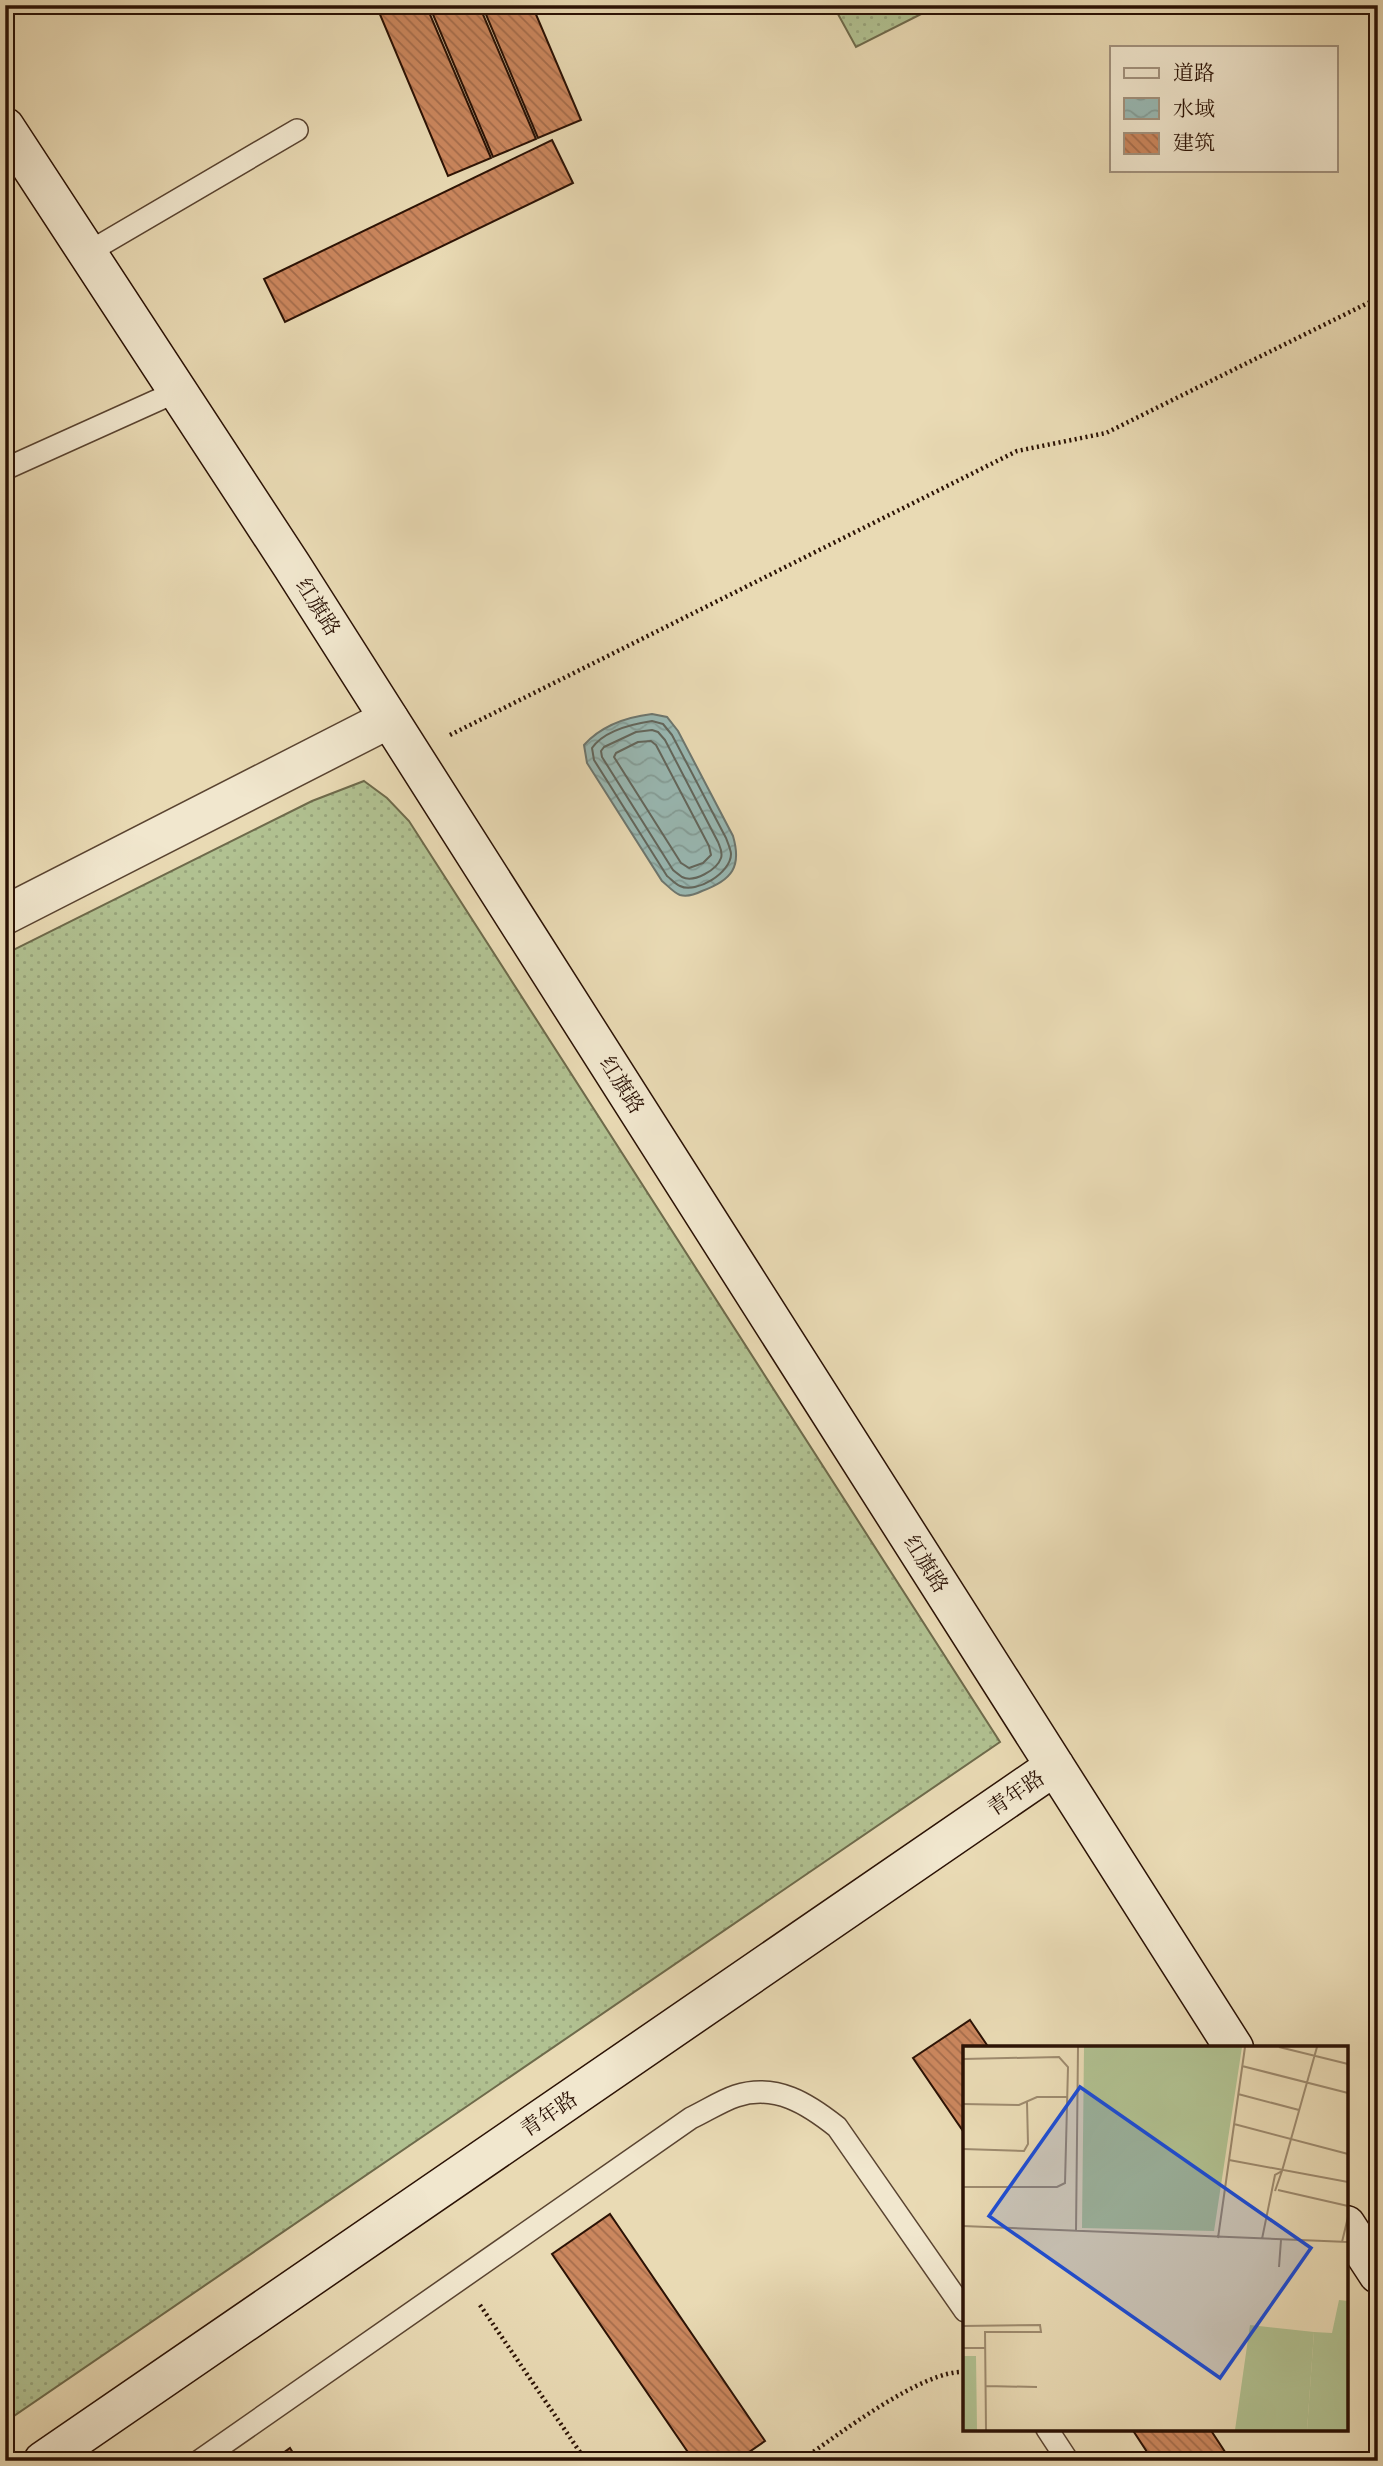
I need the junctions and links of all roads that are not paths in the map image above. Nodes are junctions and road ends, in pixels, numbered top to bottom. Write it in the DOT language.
graph roads {
  1 [pos="5,127"];
  2 [pos="297,130"];
  3 [pos="87,253"];
  4 [pos="178,391"];
  5 [pos="5,469"];
  6 [pos="389,719"];
  7 [pos="5,915"];
  8 [pos="1055,1766"];
  9 [pos="1233,2046"];
  10 [pos="1348,2228"];
  11 [pos="1378,2274"];
  12 [pos="963,2308"];
  13 [pos="1047,2431"];
  14 [pos="43,2461"];
  15 [pos="198,2461"];
  16 [pos="1068,2461"];
  1 -- 3 [label="street, 红旗路"];
  2 -- 3 [label="lane"];
  3 -- 4 [label="street, 红旗路"];
  4 -- 5 [label="lane"];
  4 -- 6 [label="street, 红旗路"];
  6 -- 7 [label="street"];
  6 -- 8 [label="street, 红旗路"];
  8 -- 9 [label="street, 红旗路"];
  8 -- 14 [label="street, 青年路"];
  10 -- 11 [label="street"];
  12 -- 15 [label="lane"];
  13 -- 16 [label="lane"];
}
